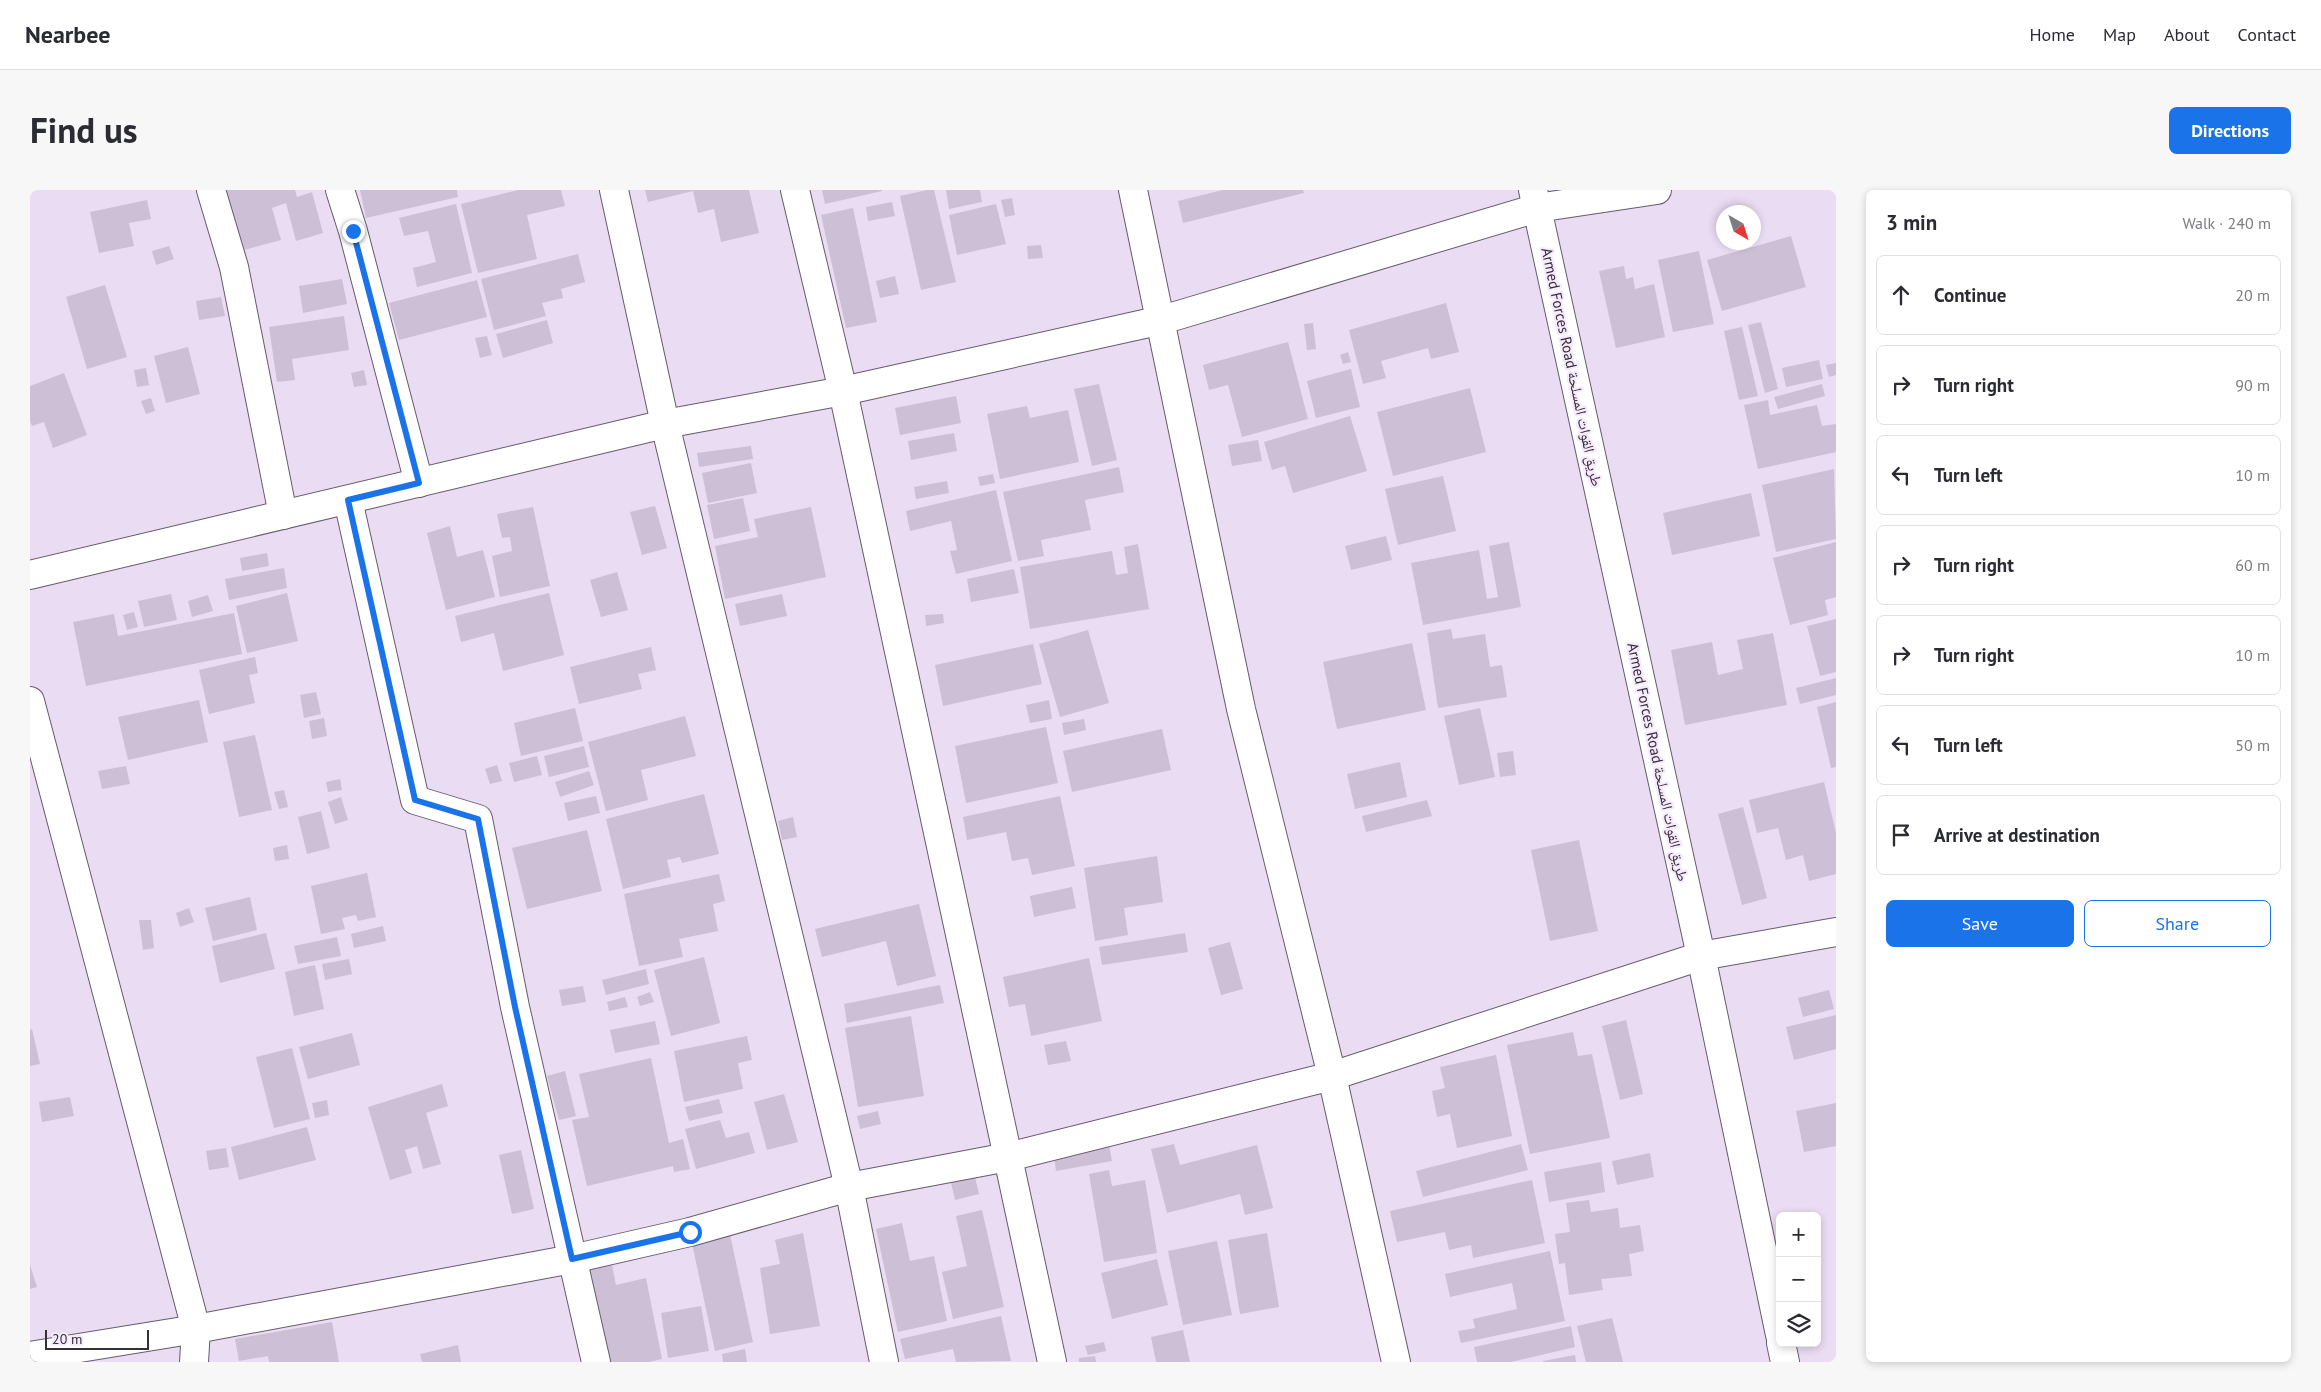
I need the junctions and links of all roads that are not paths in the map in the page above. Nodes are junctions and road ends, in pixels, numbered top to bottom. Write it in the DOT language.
graph roads {
  1 [pos="211,190"];
  2 [pos="340,190"];
  3 [pos="614,190"];
  4 [pos="795,190"];
  5 [pos="1133,190"];
  6 [pos="1657,190"];
  7 [pos="1535,199"];
  8 [pos="1162,320"];
  9 [pos="843,391"];
  10 [pos="665,424"];
  11 [pos="419,483"];
  12 [pos="348,500"];
  13 [pos="283,515"];
  14 [pos="30,575"];
  15 [pos="30,701"];
  16 [pos="1836,932"];
  17 [pos="1701,956"];
  18 [pos="1332,1076"];
  19 [pos="1008,1157"];
  20 [pos="849,1188"];
  21 [pos="572,1259"];
  22 [pos="1776,1316"];
  23 [pos="196,1329"];
  24 [pos="1782,1347"];
  25 [pos="30,1356"];
  26 [pos="194,1362"];
  27 [pos="596,1362"];
  28 [pos="884,1362"];
  29 [pos="1052,1362"];
  30 [pos="1396,1362"];
  31 [pos="1785,1362"];
  1 -- 13 [label="street"];
  2 -- 11 [label="street"];
  3 -- 10 [label="street"];
  4 -- 9 [label="street"];
  5 -- 8 [label="street"];
  6 -- 7 [label="street"];
  7 -- 8 [label="street"];
  7 -- 17 [label="street, Armed Forces Road طريق القوات المسلحة"];
  8 -- 9 [label="street"];
  8 -- 18 [label="street"];
  9 -- 10 [label="street"];
  9 -- 19 [label="street"];
  10 -- 11 [label="street"];
  10 -- 20 [label="street"];
  11 -- 12 [label="street"];
  12 -- 13 [label="street"];
  12 -- 21 [label="street"];
  13 -- 14 [label="street"];
  15 -- 23 [label="street"];
  16 -- 17 [label="street"];
  17 -- 18 [label="street"];
  17 -- 22 [label="street, Armed Forces Road طريق القوات المسلحة"];
  18 -- 19 [label="street"];
  18 -- 30 [label="street"];
  19 -- 20 [label="street"];
  19 -- 29 [label="street"];
  20 -- 21 [label="street"];
  20 -- 28 [label="street"];
  21 -- 23 [label="street"];
  21 -- 27 [label="street"];
  23 -- 25 [label="street"];
  23 -- 26 [label="street"];
  24 -- 31 [label="street"];
}
